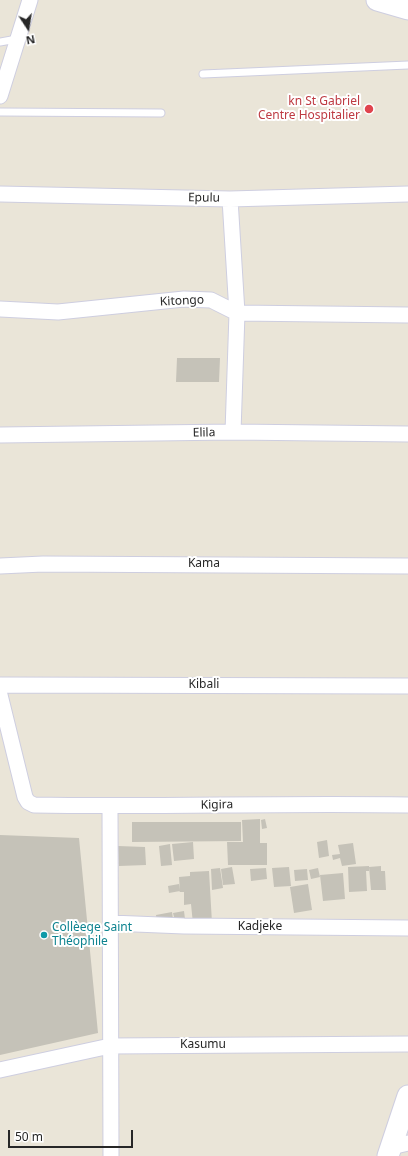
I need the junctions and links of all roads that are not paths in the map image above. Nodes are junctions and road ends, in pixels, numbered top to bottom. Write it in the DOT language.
graph roads {
  1 [pos="30,0"];
  2 [pos="376,0"];
  3 [pos="407,8"];
  4 [pos="17,38"];
  5 [pos="0,42"];
  6 [pos="408,65"];
  7 [pos="203,74"];
  8 [pos="0,96"];
  9 [pos="0,112"];
  10 [pos="161,113"];
  11 [pos="0,194"];
  12 [pos="408,194"];
  13 [pos="230,199"];
  14 [pos="0,309"];
  15 [pos="237,314"];
  16 [pos="408,315"];
  17 [pos="233,432"];
  18 [pos="0,434"];
  19 [pos="408,434"];
  20 [pos="0,566"];
  21 [pos="408,566"];
  22 [pos="0,685"];
  23 [pos="408,686"];
  24 [pos="0,695"];
  25 [pos="408,805"];
  26 [pos="110,806"];
  27 [pos="112,923"];
  28 [pos="408,928"];
  29 [pos="408,1044"];
  30 [pos="110,1046"];
  31 [pos="0,1070"];
  32 [pos="408,1096"];
  33 [pos="395,1149"];
  34 [pos="111,1156"];
  1 -- 4 [label="street"];
  2 -- 3 [label="main road"];
  4 -- 5 [label="lane"];
  4 -- 8 [label="street"];
  6 -- 7 [label="lane"];
  9 -- 10 [label="lane"];
  11 -- 13 [label="street, Epulu"];
  12 -- 13 [label="street, Epulu"];
  13 -- 15 [label="street"];
  14 -- 15 [label="street, Kitongo"];
  15 -- 16 [label="street, Kitongo"];
  15 -- 17 [label="street"];
  17 -- 18 [label="street, Elila"];
  17 -- 19 [label="street, Elila"];
  20 -- 21 [label="street, Kama"];
  22 -- 23 [label="street, Kibali"];
  24 -- 26 [label="street, Kigira"];
  25 -- 26 [label="street, Kigira"];
  26 -- 27 [label="street"];
  27 -- 28 [label="street, Kadjeke"];
  27 -- 30 [label="street"];
  29 -- 30 [label="street, Kasumu"];
  30 -- 31 [label="street, Kasumu"];
  30 -- 34 [label="street"];
  32 -- 33 [label="main road"];
}
